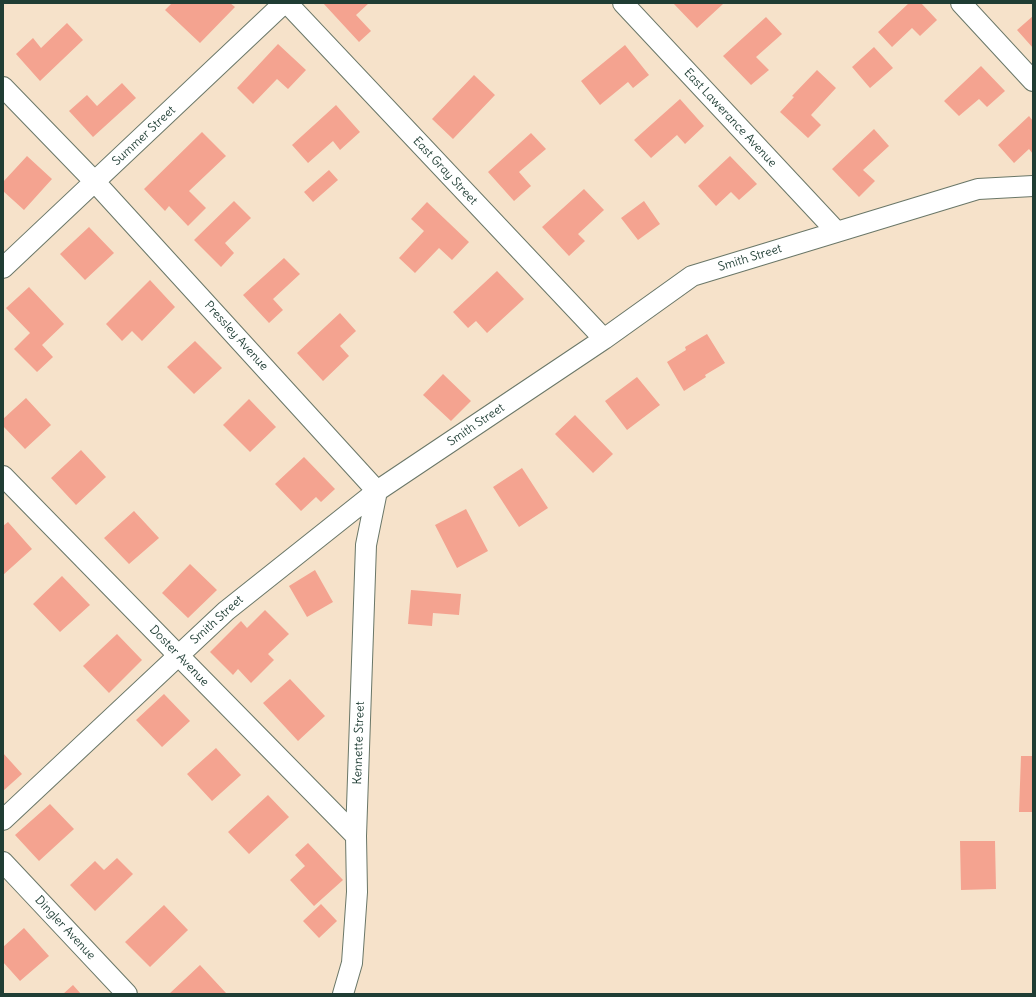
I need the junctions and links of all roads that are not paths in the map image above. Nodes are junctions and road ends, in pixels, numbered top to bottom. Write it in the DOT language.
graph roads {
  1 [pos="286,3"];
  2 [pos="623,3"];
  3 [pos="961,3"];
  4 [pos="1033,81"];
  5 [pos="3,87"];
  6 [pos="95,182"];
  7 [pos="1033,186"];
  8 [pos="837,232"];
  9 [pos="3,268"];
  10 [pos="604,340"];
  11 [pos="3,476"];
  12 [pos="378,491"];
  13 [pos="178,656"];
  14 [pos="3,820"];
  15 [pos="356,836"];
  16 [pos="3,862"];
  17 [pos="127,994"];
  18 [pos="343,994"];
  1 -- 6 [label="street, Summer Street"];
  1 -- 10 [label="street, East Gray Street"];
  2 -- 8 [label="street, East Lawerance Avenue"];
  3 -- 4 [label="street"];
  5 -- 6 [label="street, Pressley Avenue"];
  6 -- 9 [label="street, Summer Street"];
  6 -- 12 [label="street, Pressley Avenue"];
  7 -- 8 [label="street, Smith Street"];
  8 -- 10 [label="street, Smith Street"];
  10 -- 12 [label="street, Smith Street"];
  11 -- 13 [label="street, Doster Avenue"];
  12 -- 13 [label="street, Smith Street"];
  12 -- 15 [label="street, Kennette Street"];
  13 -- 14 [label="street, Smith Street"];
  13 -- 15 [label="street, Doster Avenue"];
  15 -- 18 [label="street, Kennette Street"];
  16 -- 17 [label="street, Dingler Avenue"];
}
